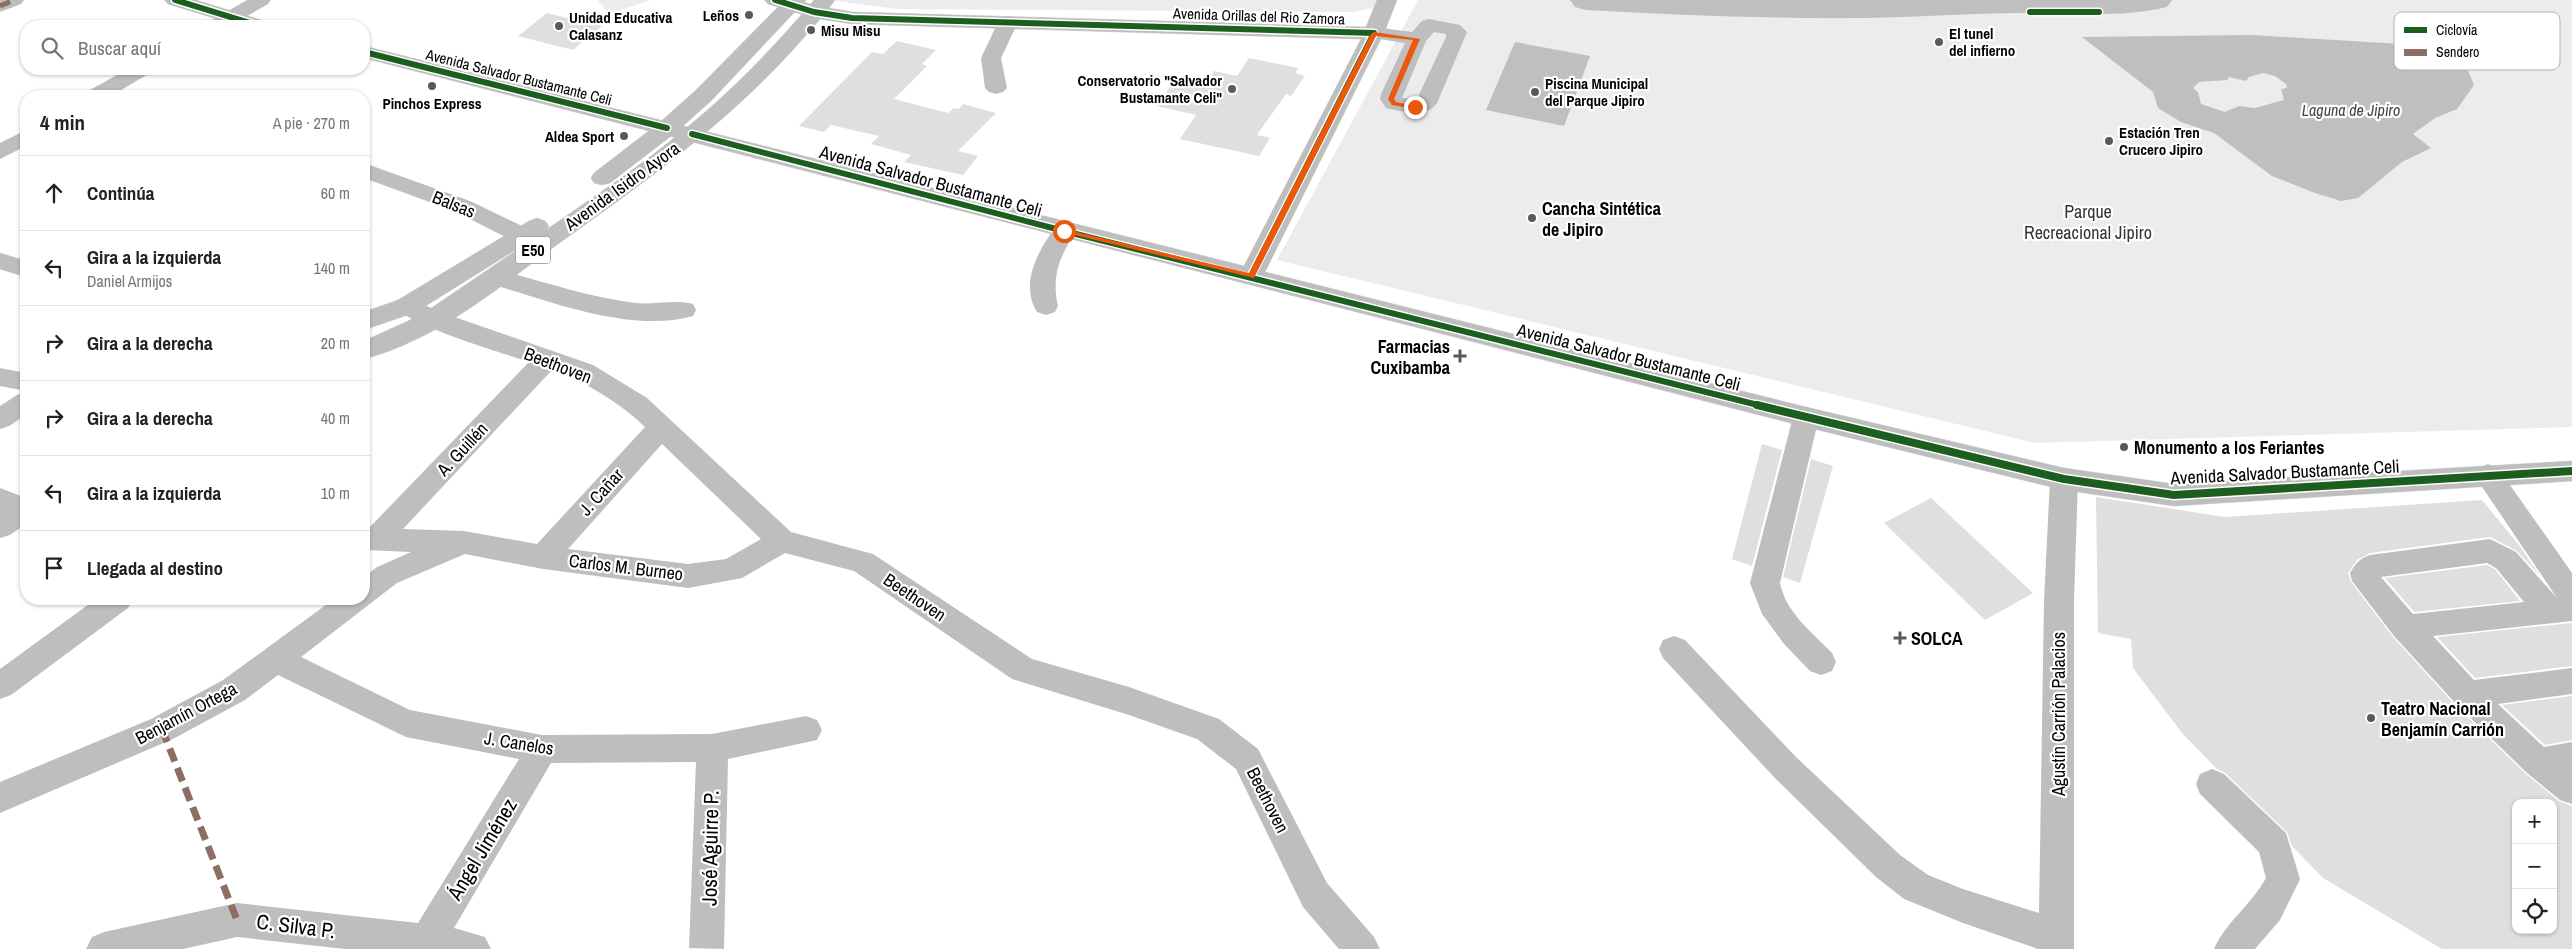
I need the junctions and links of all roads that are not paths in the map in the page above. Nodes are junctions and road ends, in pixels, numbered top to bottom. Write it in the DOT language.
graph roads {
  1 [pos="14,0"];
  2 [pos="175,0"];
  3 [pos="261,0"];
  4 [pos="787,2"];
  5 [pos="1386,2"];
  6 [pos="0,6"];
  7 [pos="819,7"];
  8 [pos="219,20"];
  9 [pos="226,20"];
  10 [pos="1008,22"];
  11 [pos="1374,34"];
  12 [pos="1417,39"];
  13 [pos="370,54"];
  14 [pos="133,75"];
  15 [pos="996,88"];
  16 [pos="106,90"];
  17 [pos="667,128"];
  18 [pos="692,134"];
  19 [pos="20,140"];
  20 [pos="0,152"];
  21 [pos="370,172"];
  22 [pos="1064,231"];
  23 [pos="532,240"];
  24 [pos="0,261"];
  25 [pos="20,267"];
  26 [pos="1251,276"];
  27 [pos="496,277"];
  28 [pos="407,306"];
  29 [pos="1046,306"];
  30 [pos="684,310"];
  31 [pos="431,318"];
  32 [pos="370,319"];
  33 [pos="370,349"];
  34 [pos="546,360"];
  35 [pos="0,377"];
  36 [pos="20,381"];
  37 [pos="20,406"];
  38 [pos="1806,417"];
  39 [pos="0,419"];
  40 [pos="660,428"];
  41 [pos="2572,470"];
  42 [pos="2488,475"];
  43 [pos="2064,479"];
  44 [pos="17,506"];
  45 [pos="0,527"];
  46 [pos="371,538"];
  47 [pos="782,541"];
  48 [pos="464,542"];
  49 [pos="543,557"];
  50 [pos="370,588"];
  51 [pos="110,605"];
  52 [pos="348,605"];
  53 [pos="2565,606"];
  54 [pos="2405,627"];
  55 [pos="1674,649"];
  56 [pos="275,659"];
  57 [pos="1821,662"];
  58 [pos="2572,680"];
  59 [pos="0,686"];
  60 [pos="2467,694"];
  61 [pos="806,730"];
  62 [pos="712,748"];
  63 [pos="542,749"];
  64 [pos="2572,756"];
  65 [pos="2538,763"];
  66 [pos="2212,784"];
  67 [pos="2572,789"];
  68 [pos="0,798"];
  69 [pos="2056,943"];
  70 [pos="424,945"];
  71 [pos="104,949"];
  72 [pos="473,949"];
  73 [pos="706,949"];
  74 [pos="1362,949"];
  75 [pos="2232,949"];
  1 -- 6 [label="main road"];
  2 -- 8 [label="main road"];
  3 -- 9 [label="main road"];
  4 -- 7 [label="main road, Avenida Orillas del Rio Zamora"];
  4 -- 17 [label="main road, Avenida Isidro Ayora / E50"];
  5 -- 11 [label="main road"];
  7 -- 10 [label="main road, Avenida Orillas del Rio Zamora"];
  7 -- 18 [label="main road, Avenida Isidro Ayora / E50"];
  10 -- 11 [label="main road, Avenida Orillas del Rio Zamora"];
  10 -- 15 [label="main road"];
  11 -- 12 [label="main road, Avenida Orillas del Rio Zamora"];
  11 -- 26 [label="main road"];
  13 -- 17 [label="main road, Avenida Salvador Bustamante Celi"];
  14 -- 16 [label="main road"];
  17 -- 18 [label="main road, Avenida Salvador Bustamante Celi"];
  17 -- 23 [label="main road, Avenida Isidro Ayora / E50"];
  18 -- 22 [label="main road, Avenida Salvador Bustamante Celi"];
  18 -- 23 [label="main road, Avenida Isidro Ayora / E50"];
  19 -- 20 [label="main road"];
  21 -- 23 [label="main road, Balsas"];
  22 -- 26 [label="main road, Avenida Salvador Bustamante Celi"];
  22 -- 29 [label="main road"];
  23 -- 27 [label="main road, Avenida Isidro Ayora / E50"];
  23 -- 28 [label="main road, Avenida Isidro Ayora / E50"];
  24 -- 25 [label="main road"];
  26 -- 38 [label="main road, Avenida Salvador Bustamante Celi"];
  27 -- 30 [label="main road"];
  27 -- 31 [label="main road, Avenida Isidro Ayora / E50"];
  28 -- 31 [label="main road, Beethoven"];
  28 -- 32 [label="main road, Avenida Isidro Ayora / E50"];
  31 -- 33 [label="main road, Avenida Isidro Ayora / E50"];
  31 -- 34 [label="main road, Beethoven"];
  34 -- 40 [label="main road, Beethoven"];
  34 -- 46 [label="main road, A. Guillén"];
  35 -- 36 [label="main road"];
  37 -- 39 [label="main road"];
  38 -- 43 [label="main road, Avenida Salvador Bustamante Celi"];
  38 -- 57 [label="main road"];
  40 -- 47 [label="main road, Beethoven"];
  40 -- 49 [label="main road, J. Cañar"];
  41 -- 42 [label="main road, Avenida Salvador Bustamante Celi"];
  42 -- 43 [label="main road, Avenida Salvador Bustamante Celi"];
  42 -- 53 [label="main road"];
  43 -- 69 [label="main road, Agustín Carrión Palacios"];
  44 -- 45 [label="main road"];
  46 -- 48 [label="main road, Carlos M. Burneo"];
  47 -- 49 [label="main road, Carlos M. Burneo"];
  47 -- 74 [label="main road, Beethoven"];
  48 -- 49 [label="main road, Carlos M. Burneo"];
  48 -- 50 [label="main road"];
  51 -- 59 [label="main road"];
  52 -- 56 [label="main road, Benjamín Ortega"];
  53 -- 54 [label="main road"];
  53 -- 54 [label="main road"];
  54 -- 60 [label="main road"];
  55 -- 69 [label="main road"];
  56 -- 63 [label="main road, J. Canelos"];
  56 -- 68 [label="main road, Benjamín Ortega"];
  58 -- 60 [label="main road"];
  60 -- 65 [label="main road"];
  61 -- 62 [label="main road, J. Canelos"];
  62 -- 63 [label="main road, J. Canelos"];
  62 -- 73 [label="main road, José Aguirre P."];
  63 -- 70 [label="main road, Ángel Jiménez"];
  64 -- 65 [label="main road"];
  65 -- 67 [label="main road"];
  66 -- 75 [label="main road"];
  70 -- 71 [label="main road, C. Silva P."];
  70 -- 72 [label="main road, C. Silva P."];
}
